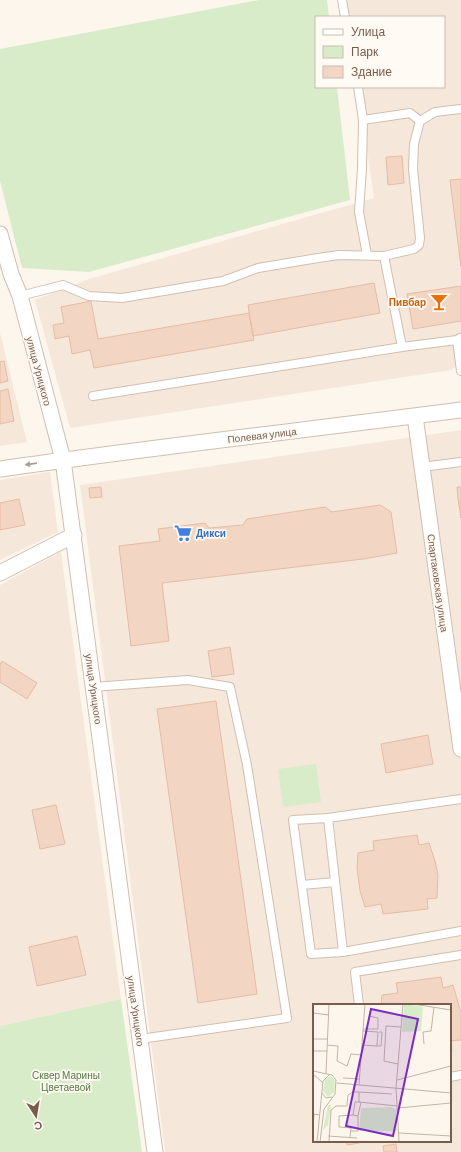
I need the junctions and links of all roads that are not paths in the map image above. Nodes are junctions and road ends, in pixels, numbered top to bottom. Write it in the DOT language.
graph roads {
  1 [pos="342,0"];
  2 [pos="345,16"];
  3 [pos="358,88"];
  4 [pos="461,109"];
  5 [pos="363,120"];
  6 [pos="420,121"];
  7 [pos="0,234"];
  8 [pos="367,255"];
  9 [pos="384,256"];
  10 [pos="6,276"];
  11 [pos="20,296"];
  12 [pos="459,338"];
  13 [pos="402,347"];
  14 [pos="461,371"];
  15 [pos="92,396"];
  16 [pos="461,410"];
  17 [pos="415,416"];
  18 [pos="63,460"];
  19 [pos="461,462"];
  20 [pos="422,467"];
  21 [pos="0,469"];
  22 [pos="74,535"];
  23 [pos="0,573"];
  24 [pos="94,687"];
  25 [pos="458,701"];
  26 [pos="461,749"];
  27 [pos="461,799"];
  28 [pos="328,818"];
  29 [pos="335,882"];
  30 [pos="302,885"];
  31 [pos="461,931"];
  32 [pos="343,952"];
  33 [pos="461,955"];
  34 [pos="359,1004"];
  35 [pos="140,1039"];
  36 [pos="461,1075"];
  37 [pos="451,1077"];
  38 [pos="155,1152"];
  1 -- 2 [label="lane"];
  3 -- 5 [label="lane"];
  4 -- 6 [label="lane"];
  5 -- 6 [label="lane"];
  5 -- 8 [label="lane"];
  6 -- 9 [label="lane"];
  7 -- 10 [label="street, улица Урицкого"];
  8 -- 9 [label="lane"];
  8 -- 11 [label="lane"];
  9 -- 13 [label="lane"];
  10 -- 11 [label="street, улица Урицкого"];
  11 -- 18 [label="street, улица Урицкого"];
  12 -- 13 [label="lane"];
  12 -- 14 [label="lane"];
  13 -- 15 [label="lane"];
  16 -- 17 [label="street, Полевая улица"];
  17 -- 18 [label="street, Полевая улица"];
  17 -- 20 [label="street, Спартаковская улица"];
  18 -- 21 [label="street, Полевая улица, one-way"];
  18 -- 22 [label="street, улица Урицкого"];
  19 -- 20 [label="lane"];
  20 -- 25 [label="street, Спартаковская улица"];
  22 -- 23 [label="street"];
  22 -- 24 [label="street, улица Урицкого"];
  24 -- 35 [label="street, улица Урицкого"];
  24 -- 35 [label="lane"];
  25 -- 26 [label="street, Спартаковская улица"];
  27 -- 28 [label="lane"];
  28 -- 29 [label="lane"];
  28 -- 30 [label="lane"];
  29 -- 30 [label="lane"];
  29 -- 32 [label="lane"];
  30 -- 32 [label="lane"];
  31 -- 32 [label="lane"];
  33 -- 34 [label="lane"];
  35 -- 38 [label="street, улица Урицкого"];
  36 -- 37 [label="lane"];
}
